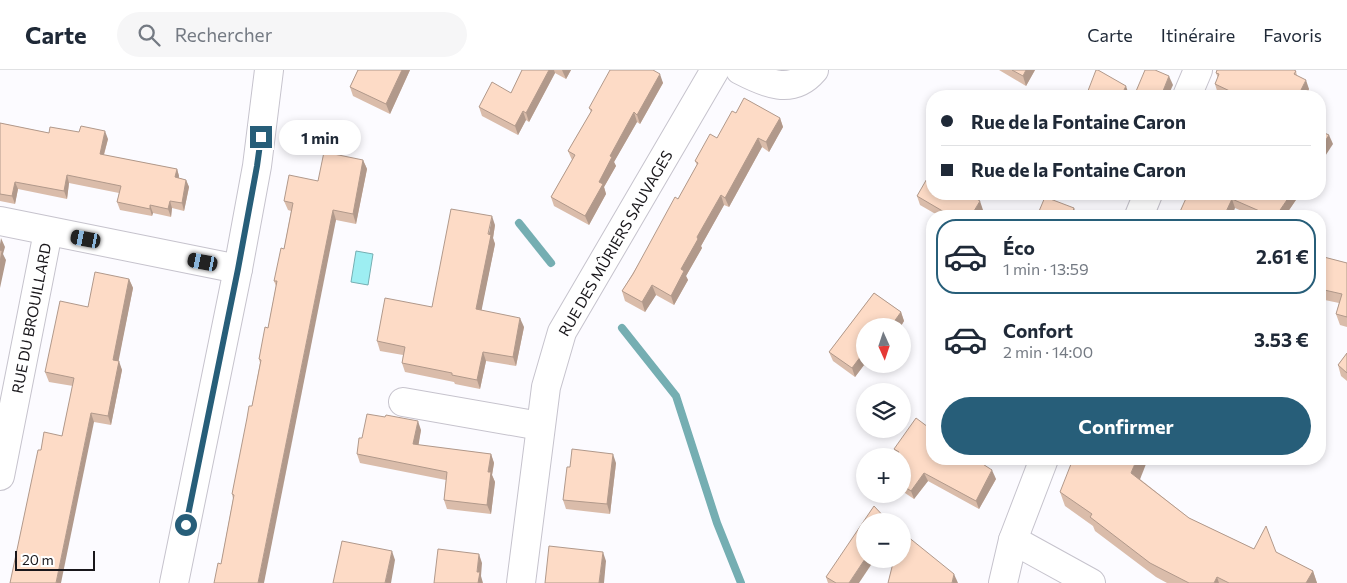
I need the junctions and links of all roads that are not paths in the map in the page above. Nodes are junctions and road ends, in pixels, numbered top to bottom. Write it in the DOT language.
graph roads {
  1 [pos="269,70"];
  2 [pos="715,70"];
  3 [pos="740,70"];
  4 [pos="814,70"];
  5 [pos="1198,70"];
  6 [pos="1190,90"];
  7 [pos="0,221"];
  8 [pos="48,232"];
  9 [pos="238,269"];
  10 [pos="403,402"];
  11 [pos="540,426"];
  12 [pos="1042,465"];
  13 [pos="0,476"];
  14 [pos="1013,540"];
  15 [pos="174,583"];
  16 [pos="520,583"];
  17 [pos="1003,583"];
  18 [pos="1091,583"];
  1 -- 9 [label="street"];
  2 -- 11 [label="street, RUE DES MÛRIERS SAUVAGES"];
  3 -- 4 [label="street"];
  5 -- 6 [label="street"];
  7 -- 8 [label="street"];
  8 -- 9 [label="street, RUE DU BROUILLARD"];
  8 -- 13 [label="street, RUE DU BROUILLARD"];
  9 -- 15 [label="street"];
  10 -- 11 [label="street"];
  11 -- 16 [label="street, RUE DES MÛRIERS SAUVAGES"];
  12 -- 14 [label="street"];
  14 -- 17 [label="street"];
  14 -- 18 [label="street"];
}
